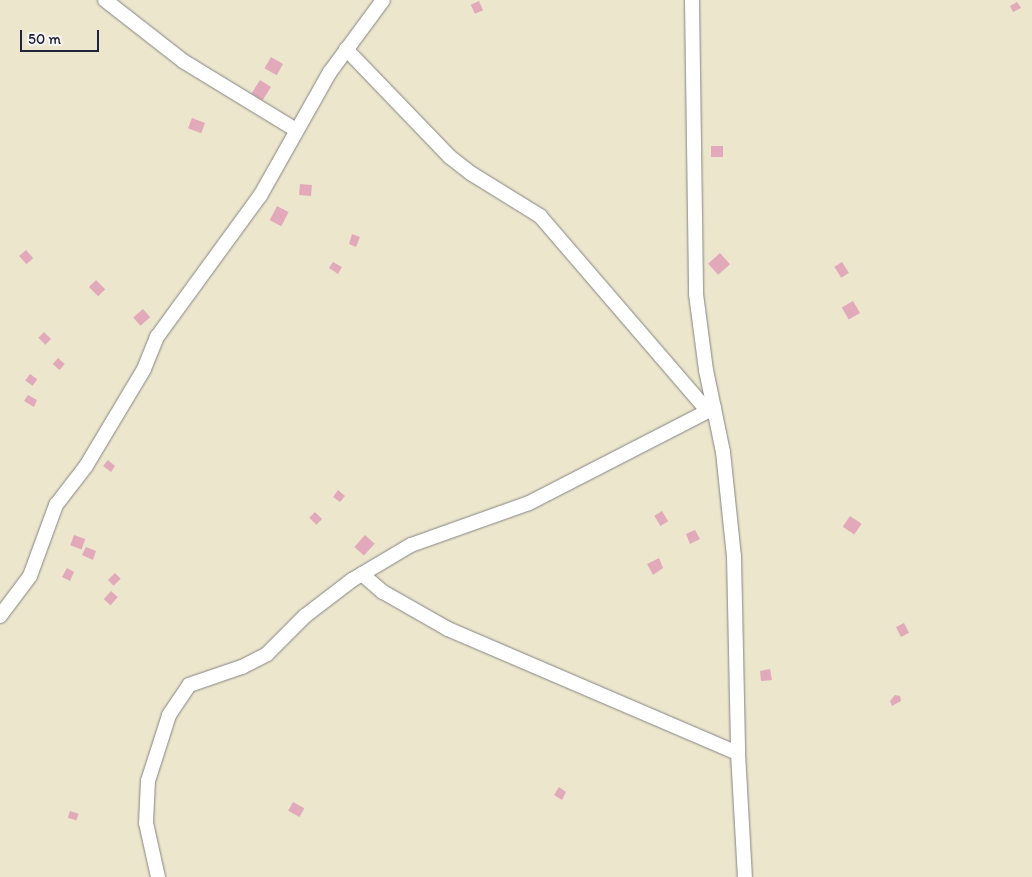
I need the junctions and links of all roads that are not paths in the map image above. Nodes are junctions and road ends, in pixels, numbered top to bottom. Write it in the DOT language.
graph roads {
  1 [pos="105,0"];
  2 [pos="383,0"];
  3 [pos="692,0"];
  4 [pos="346,49"];
  5 [pos="296,130"];
  6 [pos="711,410"];
  7 [pos="362,574"];
  8 [pos="0,616"];
  9 [pos="738,753"];
  10 [pos="158,877"];
  11 [pos="745,877"];
  1 -- 5 [label="street"];
  2 -- 4 [label="street"];
  3 -- 6 [label="street"];
  4 -- 5 [label="street"];
  4 -- 6 [label="street"];
  5 -- 8 [label="street"];
  6 -- 7 [label="street"];
  6 -- 9 [label="street"];
  7 -- 9 [label="street"];
  7 -- 10 [label="street"];
  9 -- 11 [label="street"];
}
